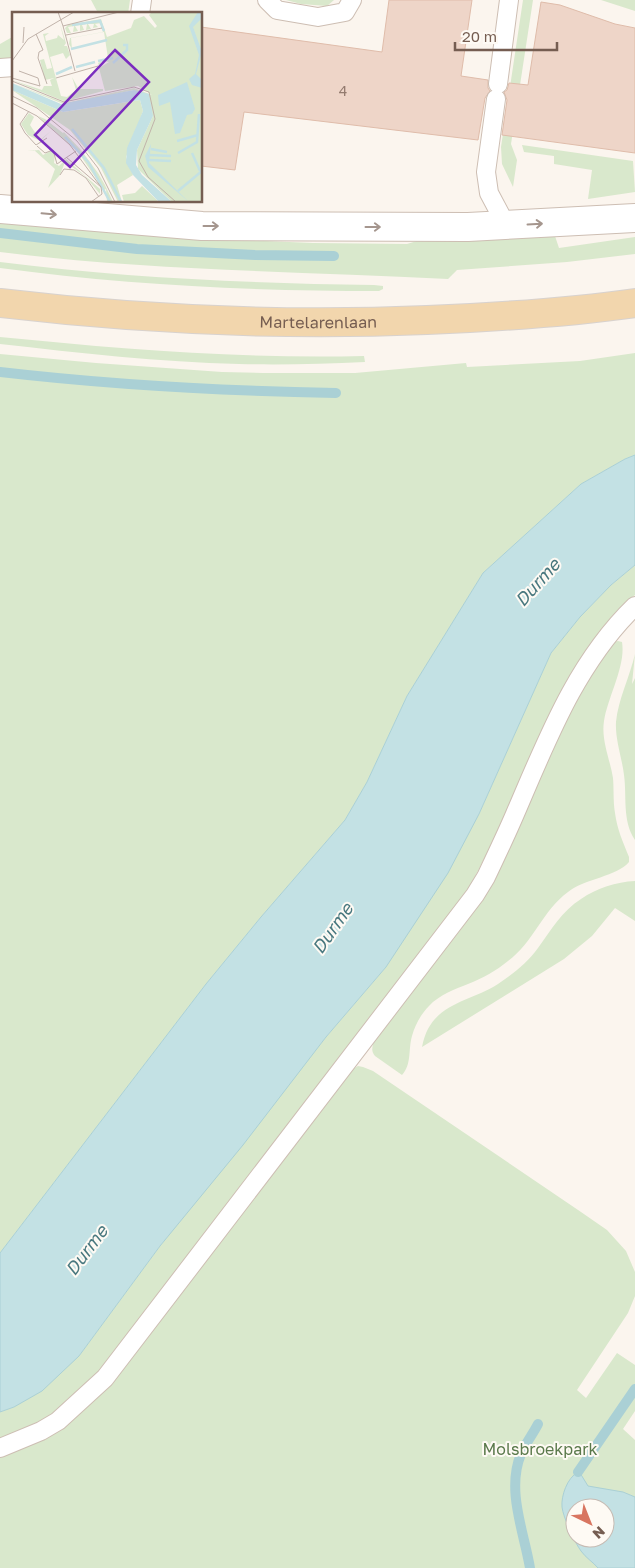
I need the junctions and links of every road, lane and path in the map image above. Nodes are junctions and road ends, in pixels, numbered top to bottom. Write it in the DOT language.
graph roads {
  1 [pos="267,0"];
  2 [pos="352,0"];
  3 [pos="508,0"];
  4 [pos="0,209"];
  5 [pos="91,209"];
  6 [pos="635,218"];
  7 [pos="506,225"];
  8 [pos="0,303"];
  9 [pos="635,304"];
  10 [pos="635,606"];
  11 [pos="0,1448"];
  1 -- 2 [label="lane"];
  3 -- 7 [label="lane"];
  4 -- 5 [label="street, one-way"];
  5 -- 7 [label="street, one-way"];
  7 -- 6 [label="street, one-way"];
  8 -- 9 [label="main road, Martelarenlaan"];
  10 -- 11 [label="lane"];
}
